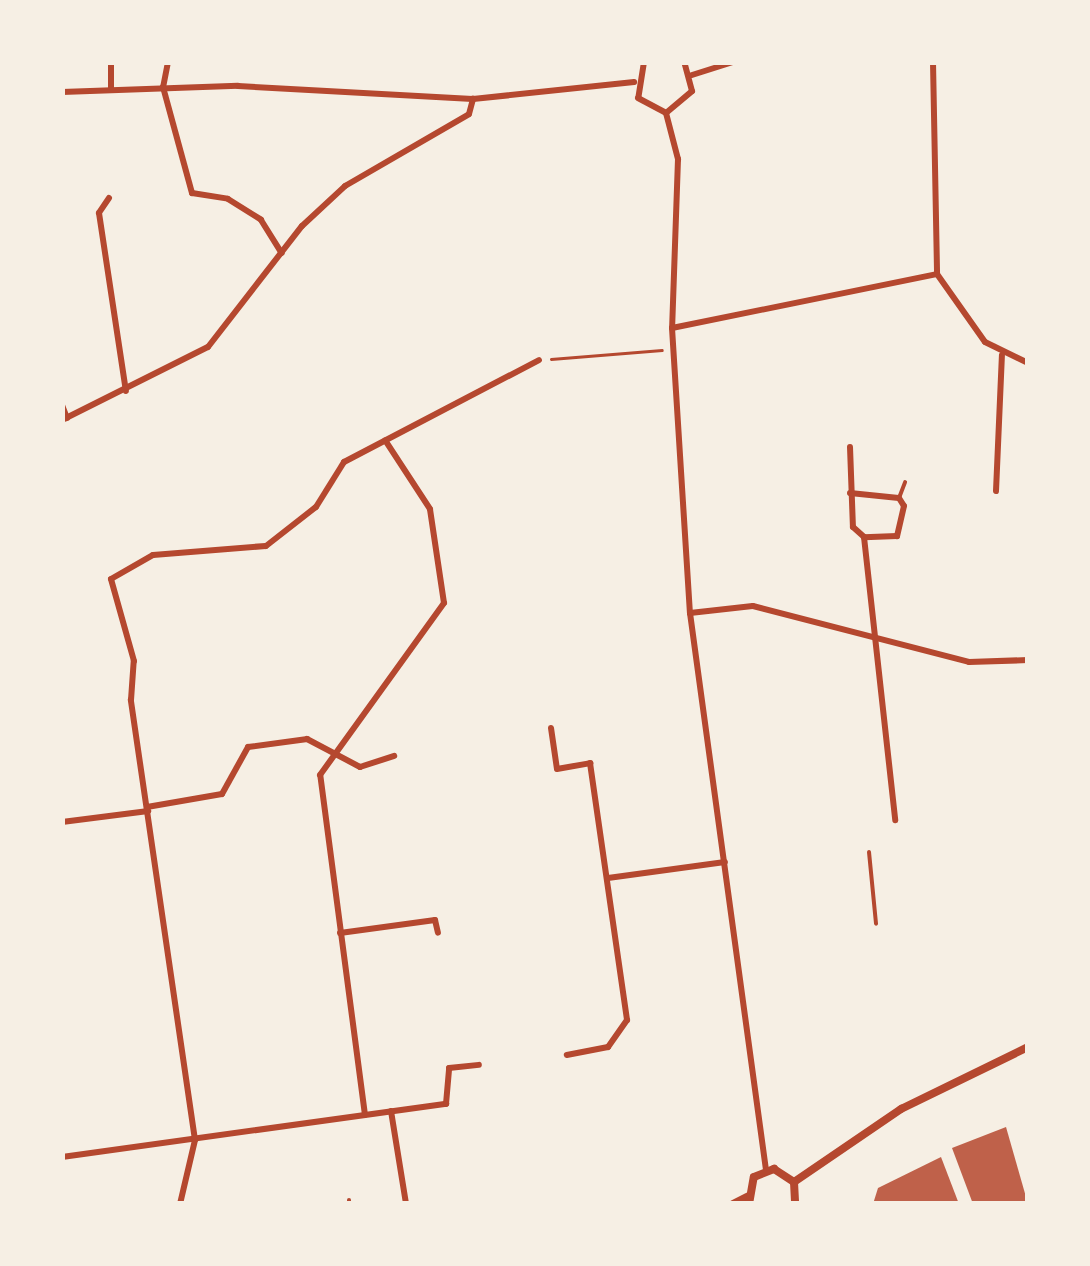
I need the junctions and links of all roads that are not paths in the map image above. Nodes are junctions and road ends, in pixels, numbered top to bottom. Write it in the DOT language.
graph roads {
  1 [pos="111,62"];
  2 [pos="168,62"];
  3 [pos="630,62"];
  4 [pos="684,62"];
  5 [pos="734,62"];
  6 [pos="933,62"];
  7 [pos="642,65"];
  8 [pos="692,75"];
  9 [pos="634,82"];
  10 [pos="164,87"];
  11 [pos="111,90"];
  12 [pos="62,92"];
  13 [pos="473,100"];
  14 [pos="666,113"];
  15 [pos="109,198"];
  16 [pos="282,254"];
  17 [pos="937,274"];
  18 [pos="672,328"];
  19 [pos="1002,355"];
  20 [pos="539,360"];
  21 [pos="1028,364"];
  22 [pos="126,392"];
  23 [pos="62,404"];
  24 [pos="65,419"];
  25 [pos="385,440"];
  26 [pos="850,447"];
  27 [pos="904,482"];
  28 [pos="996,490"];
  29 [pos="850,493"];
  30 [pos="899,498"];
  31 [pos="864,537"];
  32 [pos="690,613"];
  33 [pos="877,639"];
  34 [pos="1028,660"];
  35 [pos="551,728"];
  36 [pos="335,753"];
  37 [pos="394,756"];
  38 [pos="147,809"];
  39 [pos="895,820"];
  40 [pos="62,822"];
  41 [pos="869,852"];
  42 [pos="726,862"];
  43 [pos="608,878"];
  44 [pos="876,924"];
  45 [pos="340,933"];
  46 [pos="438,933"];
  47 [pos="1028,1047"];
  48 [pos="567,1055"];
  49 [pos="479,1065"];
  50 [pos="391,1111"];
  51 [pos="365,1115"];
  52 [pos="195,1140"];
  53 [pos="62,1157"];
  54 [pos="766,1170"];
  55 [pos="794,1182"];
  56 [pos="748,1200"];
  57 [pos="180,1204"];
  58 [pos="406,1204"];
  59 [pos="732,1204"];
  60 [pos="795,1204"];
  1 -- 11 [label="street"];
  2 -- 10 [label="street"];
  3 -- 7 [label="street"];
  4 -- 8 [label="street"];
  5 -- 8 [label="street"];
  6 -- 17 [label="street"];
  7 -- 9 [label="street"];
  8 -- 14 [label="street"];
  9 -- 13 [label="street"];
  9 -- 14 [label="street"];
  10 -- 11 [label="street"];
  10 -- 13 [label="street"];
  10 -- 16 [label="street"];
  11 -- 12 [label="street"];
  13 -- 16 [label="street"];
  14 -- 18 [label="street"];
  15 -- 22 [label="street"];
  16 -- 22 [label="street"];
  17 -- 18 [label="street"];
  17 -- 19 [label="street"];
  18 -- 32 [label="street"];
  19 -- 21 [label="street"];
  19 -- 28 [label="street"];
  20 -- 25 [label="street"];
  22 -- 24 [label="street"];
  23 -- 24 [label="street"];
  25 -- 36 [label="street"];
  25 -- 38 [label="street"];
  26 -- 29 [label="street"];
  27 -- 30 [label="lane"];
  29 -- 30 [label="street"];
  29 -- 31 [label="street"];
  30 -- 31 [label="street"];
  31 -- 33 [label="street"];
  32 -- 33 [label="street"];
  32 -- 42 [label="street"];
  33 -- 34 [label="street"];
  33 -- 39 [label="street"];
  35 -- 43 [label="street"];
  36 -- 37 [label="street"];
  36 -- 38 [label="street"];
  36 -- 45 [label="street"];
  38 -- 40 [label="street"];
  38 -- 52 [label="street"];
  41 -- 44 [label="lane"];
  42 -- 43 [label="street"];
  42 -- 54 [label="street"];
  43 -- 48 [label="street"];
  45 -- 46 [label="street"];
  45 -- 51 [label="street"];
  47 -- 55 [label="street"];
  49 -- 50 [label="street"];
  50 -- 51 [label="street"];
  50 -- 58 [label="street"];
  51 -- 52 [label="street"];
  52 -- 53 [label="street"];
  52 -- 57 [label="street"];
  54 -- 55 [label="street"];
  54 -- 56 [label="street"];
  55 -- 60 [label="street"];
  56 -- 59 [label="street"];
}
